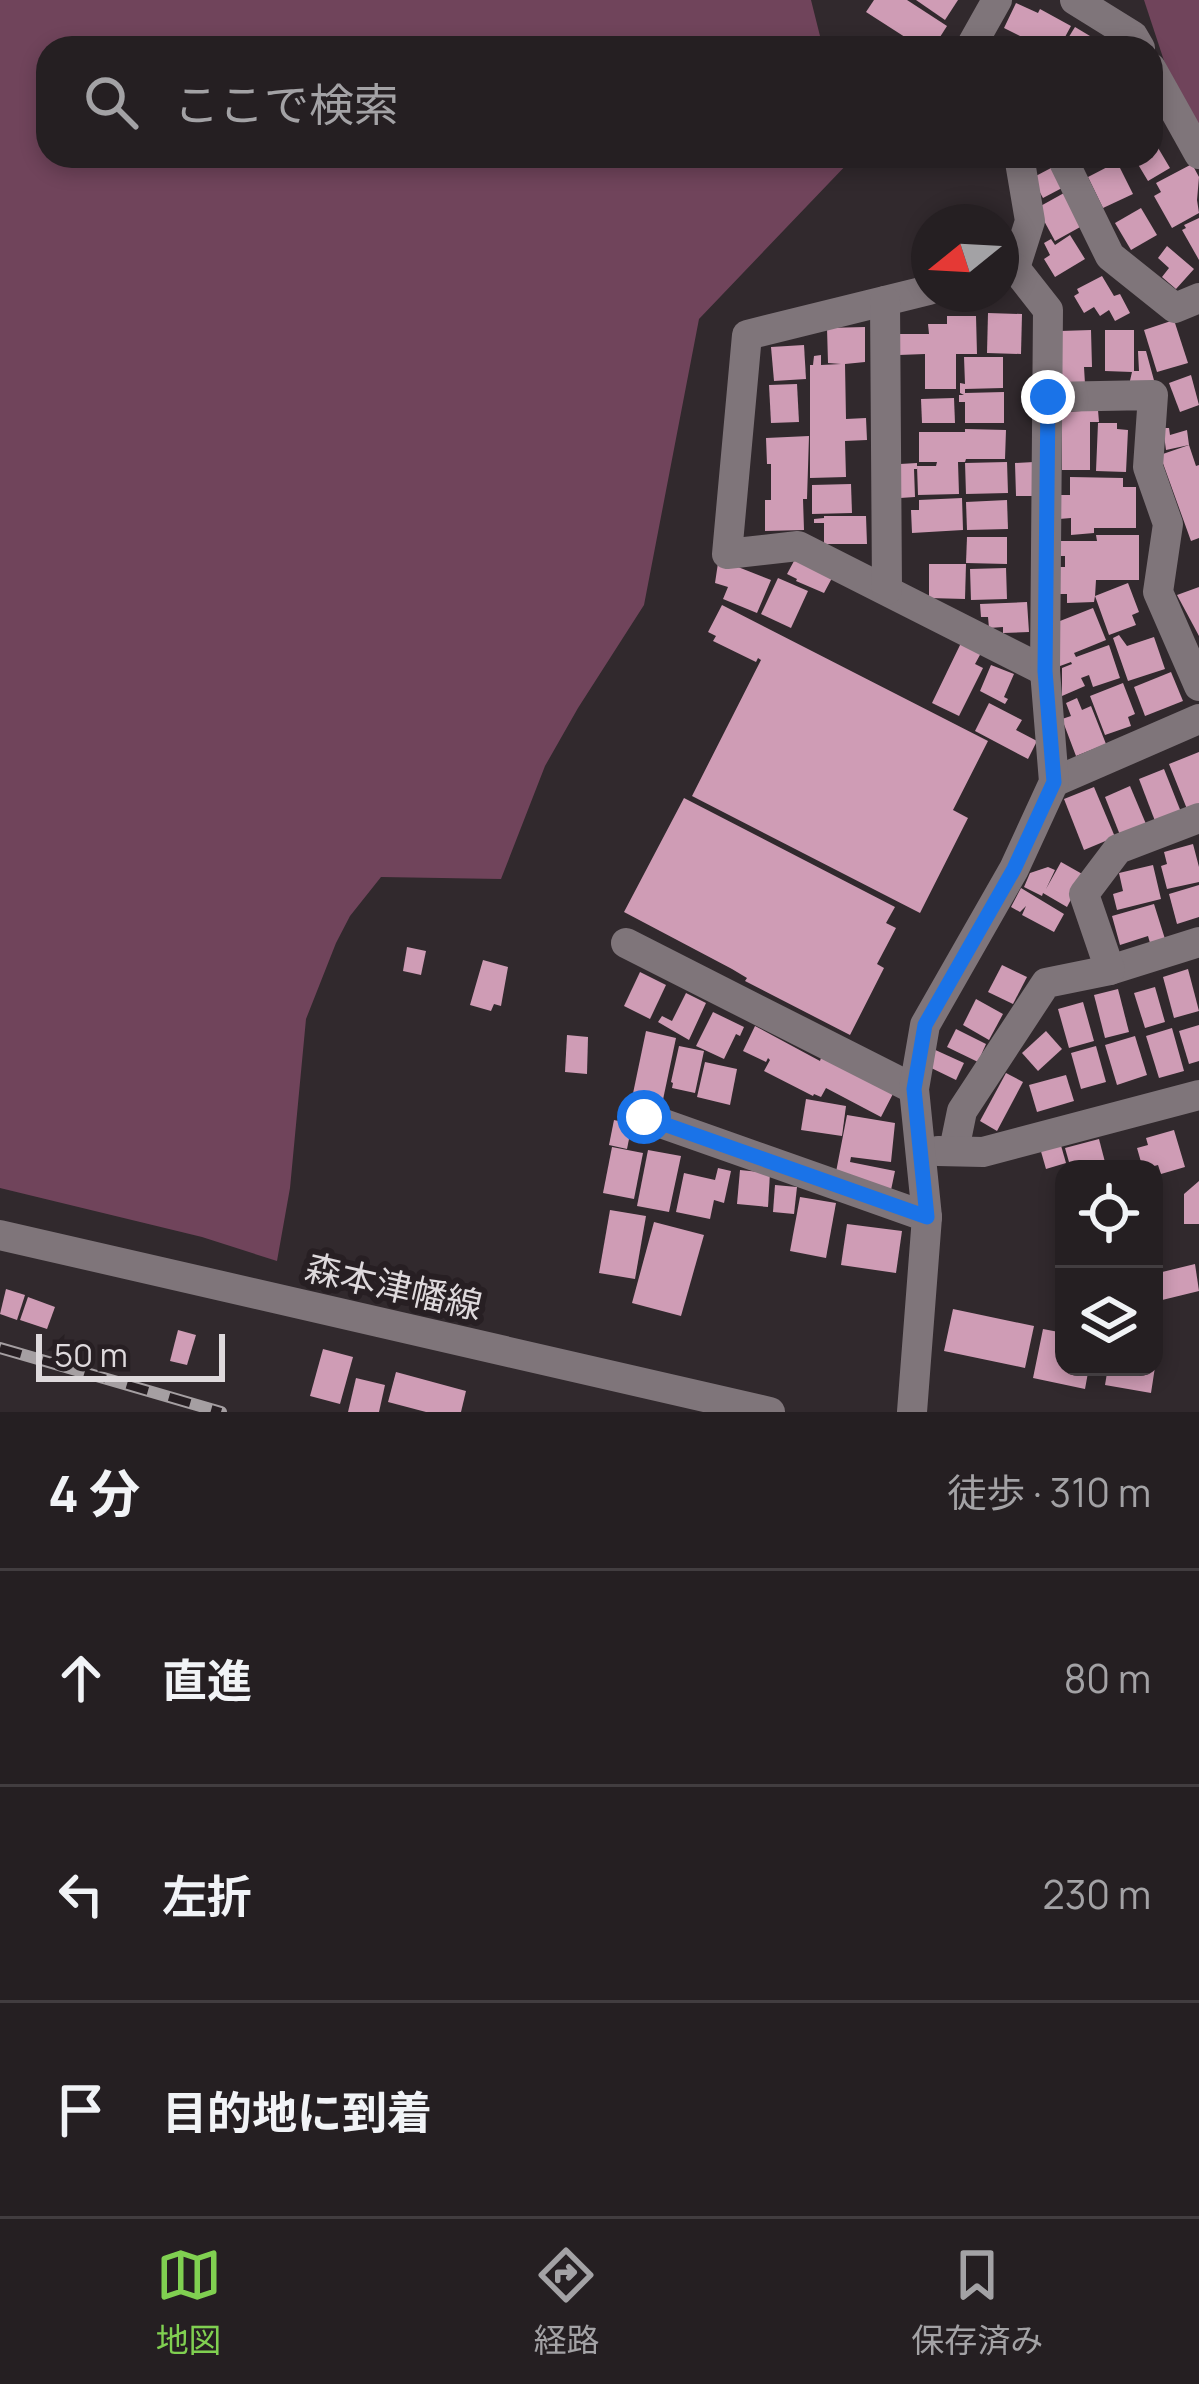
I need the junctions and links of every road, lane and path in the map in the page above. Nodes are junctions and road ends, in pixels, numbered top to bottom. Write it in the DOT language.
graph roads {
  1 [pos="997,0"];
  2 [pos="1076,0"];
  3 [pos="977,36"];
  4 [pos="1133,36"];
  5 [pos="1163,90"];
  6 [pos="1199,154"];
  7 [pos="1030,168"];
  8 [pos="1067,168"];
  9 [pos="1019,246"];
  10 [pos="1019,281"];
  11 [pos="911,294"];
  12 [pos="1199,298"];
  13 [pos="885,301"];
  14 [pos="1048,397"];
  15 [pos="887,590"];
  16 [pos="1045,671"];
  17 [pos="1199,686"];
  18 [pos="1199,719"];
  19 [pos="1054,782"];
  20 [pos="1199,818"];
  21 [pos="1199,942"];
  22 [pos="626,943"];
  23 [pos="1110,970"];
  24 [pos="914,1089"];
  25 [pos="1199,1094"];
  26 [pos="644,1117"];
  27 [pos="954,1150"];
  28 [pos="920,1152"];
  29 [pos="927,1217"];
  30 [pos="0,1235"];
  31 [pos="770,1412"];
  32 [pos="912,1412"];
  1 -- 3 [label="street"];
  2 -- 4 [label="street"];
  5 -- 6 [label="street"];
  7 -- 9 [label="street"];
  8 -- 12 [label="street"];
  10 -- 14 [label="street"];
  11 -- 13 [label="street"];
  13 -- 15 [label="street"];
  13 -- 15 [label="street"];
  14 -- 16 [label="street"];
  14 -- 17 [label="street"];
  15 -- 16 [label="street"];
  16 -- 19 [label="street"];
  18 -- 19 [label="street"];
  19 -- 24 [label="street"];
  20 -- 23 [label="street"];
  21 -- 23 [label="street"];
  22 -- 24 [label="street"];
  23 -- 27 [label="street"];
  24 -- 28 [label="street"];
  25 -- 27 [label="street"];
  26 -- 29 [label="street"];
  27 -- 28 [label="street"];
  28 -- 29 [label="street"];
  29 -- 32 [label="street"];
  30 -- 31 [label="street, 森本津幡線"];
}
